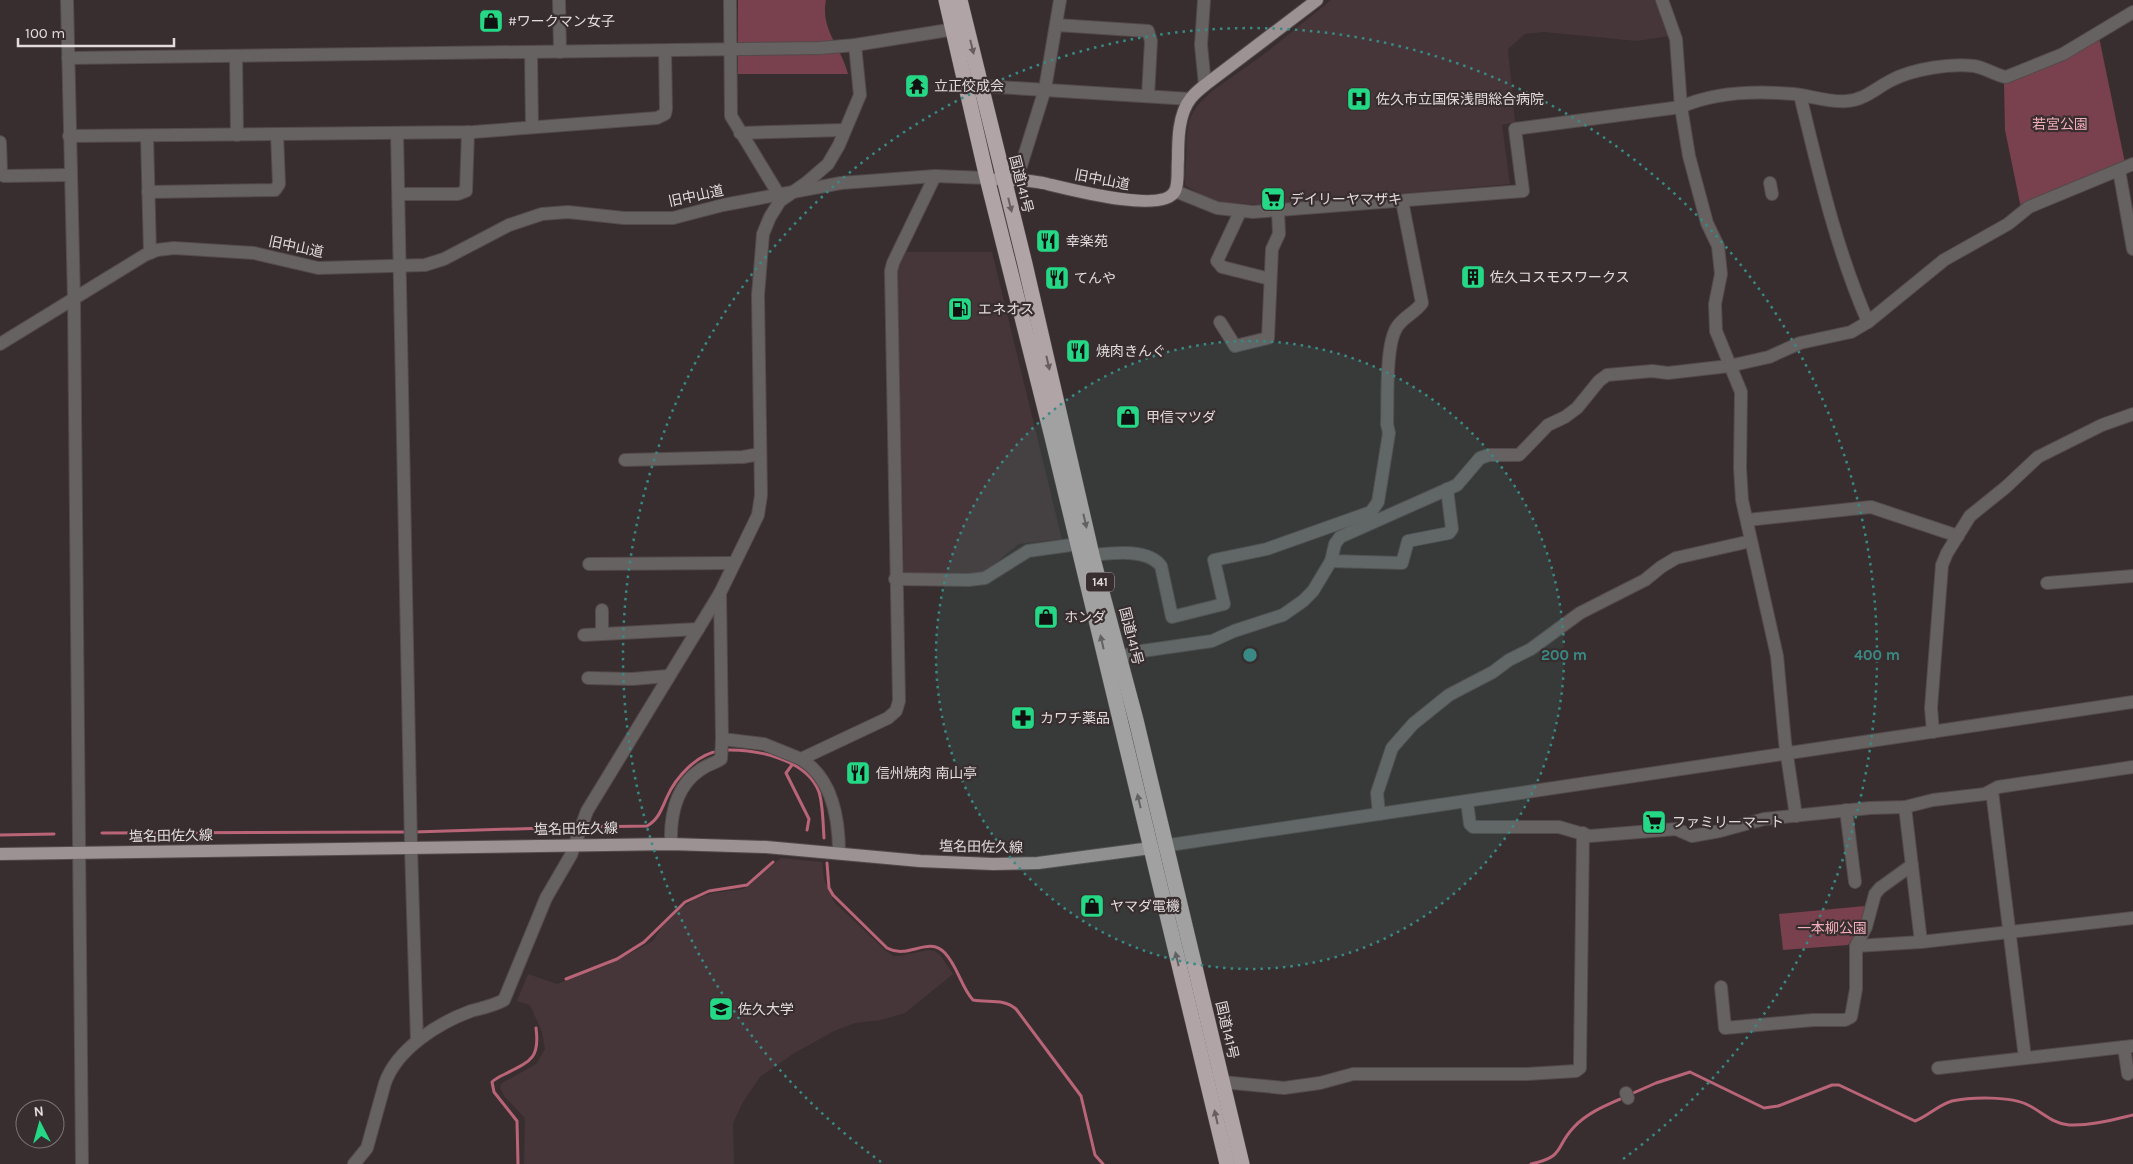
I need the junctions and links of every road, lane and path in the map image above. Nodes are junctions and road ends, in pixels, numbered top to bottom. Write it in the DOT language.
graph roads {
  1 [pos="67,0"];
  2 [pos="559,0"];
  3 [pos="730,0"];
  4 [pos="946,0"];
  5 [pos="960,0"];
  6 [pos="1060,0"];
  7 [pos="1204,0"];
  8 [pos="1317,0"];
  9 [pos="1662,0"];
  10 [pos="2133,12"];
  11 [pos="1057,25"];
  12 [pos="960,28"];
  13 [pos="855,45"];
  14 [pos="731,50"];
  15 [pos="665,51"];
  16 [pos="530,52"];
  17 [pos="560,52"];
  18 [pos="236,56"];
  19 [pos="68,58"];
  20 [pos="1205,85"];
  21 [pos="982,86"];
  22 [pos="1045,89"];
  23 [pos="1800,95"];
  24 [pos="1148,96"];
  25 [pos="1190,99"];
  26 [pos="1682,107"];
  27 [pos="532,127"];
  28 [pos="844,130"];
  29 [pos="468,132"];
  30 [pos="740,132"];
  31 [pos="397,133"];
  32 [pos="277,134"];
  33 [pos="237,135"];
  34 [pos="69,136"];
  35 [pos="147,136"];
  36 [pos="0,142"];
  37 [pos="2133,164"];
  38 [pos="1021,166"];
  39 [pos="2118,170"];
  40 [pos="70,175"];
  41 [pos="935,176"];
  42 [pos="987,178"];
  43 [pos="1003,179"];
  44 [pos="1176,191"];
  45 [pos="148,192"];
  46 [pos="399,194"];
  47 [pos="784,194"];
  48 [pos="1402,201"];
  49 [pos="1278,210"];
  50 [pos="1240,212"];
  51 [pos="2133,249"];
  52 [pos="150,253"];
  53 [pos="399,266"];
  54 [pos="1270,279"];
  55 [pos="74,300"];
  56 [pos="1220,322"];
  57 [pos="1868,322"];
  58 [pos="0,344"];
  59 [pos="1729,366"];
  60 [pos="2133,414"];
  61 [pos="760,454"];
  62 [pos="625,460"];
  63 [pos="1447,489"];
  64 [pos="1373,516"];
  65 [pos="1747,520"];
  66 [pos="1958,536"];
  67 [pos="1751,541"];
  68 [pos="1078,544"];
  69 [pos="1092,555"];
  70 [pos="1331,561"];
  71 [pos="589,564"];
  72 [pos="734,564"];
  73 [pos="2133,576"];
  74 [pos="895,579"];
  75 [pos="2047,583"];
  76 [pos="720,593"];
  77 [pos="602,610"];
  78 [pos="698,628"];
  79 [pos="602,634"];
  80 [pos="584,635"];
  81 [pos="1120,658"];
  82 [pos="596,674"];
  83 [pos="668,676"];
  84 [pos="2133,702"];
  85 [pos="1933,732"];
  86 [pos="722,747"];
  87 [pos="1787,753"];
  88 [pos="801,759"];
  89 [pos="2133,767"];
  90 [pos="1992,791"];
  91 [pos="1467,802"];
  92 [pos="1905,807"];
  93 [pos="1846,810"];
  94 [pos="1379,814"];
  95 [pos="1796,816"];
  96 [pos="1583,833"];
  97 [pos="579,834"];
  98 [pos="410,836"];
  99 [pos="671,844"];
  100 [pos="1167,846"];
  101 [pos="1151,848"];
  102 [pos="78,853"];
  103 [pos="839,853"];
  104 [pos="0,854"];
  105 [pos="1912,866"];
  106 [pos="1855,882"];
  107 [pos="2133,918"];
  108 [pos="2010,932"];
  109 [pos="1921,942"];
  110 [pos="1856,946"];
  111 [pos="1722,987"];
  112 [pos="417,1042"];
  113 [pos="2129,1047"];
  114 [pos="2025,1058"];
  115 [pos="1938,1068"];
  116 [pos="2128,1074"];
  117 [pos="1222,1082"];
  118 [pos="82,1164"];
  119 [pos="354,1164"];
  120 [pos="1227,1164"];
  121 [pos="1242,1164"];
  1 -- 19 [label="street"];
  2 -- 17 [label="street"];
  3 -- 14 [label="street"];
  4 -- 12 [label="highway, 国道141号 / 141"];
  5 -- 12 [label="highway, 国道141号 / 141"];
  6 -- 11 [label="street"];
  7 -- 20 [label="street"];
  8 -- 20 [label="main road"];
  9 -- 26 [label="street"];
  10 -- 23 [label="street"];
  11 -- 22 [label="street"];
  11 -- 24 [label="street"];
  12 -- 13 [label="street"];
  12 -- 21 [label="highway, 国道141号 / 141, one-way"];
  12 -- 42 [label="highway, 国道141号 / 141"];
  13 -- 14 [label="street"];
  13 -- 28 [label="street"];
  14 -- 15 [label="street"];
  14 -- 30 [label="street"];
  15 -- 17 [label="street"];
  15 -- 27 [label="street"];
  16 -- 17 [label="street"];
  16 -- 18 [label="street"];
  16 -- 27 [label="street"];
  18 -- 19 [label="street"];
  18 -- 33 [label="street"];
  19 -- 34 [label="street"];
  20 -- 25 [label="main road"];
  21 -- 22 [label="street"];
  21 -- 43 [label="highway, 国道141号 / 141"];
  22 -- 24 [label="street"];
  22 -- 38 [label="street"];
  23 -- 26 [label="street"];
  23 -- 57 [label="street"];
  24 -- 25 [label="street"];
  25 -- 44 [label="main road"];
  26 -- 48 [label="street"];
  26 -- 59 [label="street"];
  27 -- 29 [label="street"];
  28 -- 30 [label="street"];
  28 -- 47 [label="street"];
  29 -- 31 [label="street"];
  29 -- 46 [label="street"];
  30 -- 47 [label="street"];
  31 -- 32 [label="street"];
  31 -- 46 [label="street"];
  32 -- 33 [label="street"];
  32 -- 45 [label="street"];
  33 -- 35 [label="street"];
  34 -- 35 [label="street"];
  34 -- 40 [label="street"];
  35 -- 45 [label="street"];
  36 -- 40 [label="street"];
  37 -- 39 [label="street"];
  39 -- 51 [label="street"];
  39 -- 57 [label="street"];
  40 -- 55 [label="street"];
  41 -- 42 [label="street, 旧中山道"];
  41 -- 47 [label="street, 旧中山道"];
  41 -- 74 [label="street"];
  42 -- 43 [label="main road, 旧中山道"];
  42 -- 68 [label="highway, 国道141号 / 141"];
  43 -- 44 [label="main road, 旧中山道"];
  43 -- 69 [label="highway, 国道141号 / 141, one-way"];
  44 -- 50 [label="street"];
  45 -- 52 [label="street"];
  46 -- 53 [label="street"];
  47 -- 53 [label="street, 旧中山道"];
  47 -- 61 [label="street"];
  48 -- 49 [label="street"];
  48 -- 64 [label="street"];
  49 -- 50 [label="street"];
  49 -- 54 [label="street"];
  50 -- 54 [label="street"];
  52 -- 53 [label="street, 旧中山道"];
  52 -- 55 [label="street, 旧中山道"];
  53 -- 98 [label="street"];
  54 -- 56 [label="street"];
  55 -- 58 [label="street, 旧中山道"];
  55 -- 102 [label="street"];
  57 -- 59 [label="street"];
  59 -- 63 [label="street"];
  59 -- 65 [label="street"];
  60 -- 66 [label="street"];
  61 -- 62 [label="street"];
  61 -- 72 [label="street"];
  63 -- 64 [label="street"];
  63 -- 70 [label="street"];
  64 -- 69 [label="street"];
  64 -- 70 [label="street"];
  65 -- 66 [label="street"];
  65 -- 67 [label="street"];
  66 -- 85 [label="street"];
  67 -- 87 [label="street"];
  67 -- 94 [label="street"];
  68 -- 74 [label="street"];
  101 -- 68 [label="highway, 国道141号 / 141, one-way"];
  69 -- 81 [label="highway, 国道141号 / 141"];
  70 -- 81 [label="street"];
  71 -- 72 [label="street"];
  72 -- 76 [label="street"];
  73 -- 75 [label="street"];
  74 -- 88 [label="street"];
  76 -- 78 [label="street"];
  76 -- 86 [label="street"];
  77 -- 79 [label="street"];
  78 -- 79 [label="street"];
  78 -- 83 [label="street"];
  79 -- 80 [label="street"];
  81 -- 100 [label="highway, 国道141号 / 141"];
  82 -- 83 [label="street"];
  83 -- 97 [label="street"];
  84 -- 85 [label="street"];
  85 -- 87 [label="street"];
  86 -- 88 [label="street"];
  86 -- 99 [label="street"];
  87 -- 91 [label="street"];
  87 -- 95 [label="street"];
  88 -- 103 [label="street"];
  89 -- 90 [label="street"];
  90 -- 92 [label="street"];
  90 -- 108 [label="street"];
  91 -- 94 [label="street"];
  91 -- 96 [label="street"];
  92 -- 93 [label="street"];
  92 -- 105 [label="street"];
  93 -- 95 [label="street"];
  93 -- 106 [label="street"];
  94 -- 100 [label="street"];
  95 -- 96 [label="street"];
  96 -- 117 [label="street"];
  97 -- 98 [label="main road, 塩名田佐久線"];
  97 -- 99 [label="main road, 塩名田佐久線"];
  97 -- 112 [label="street"];
  98 -- 102 [label="main road, 塩名田佐久線"];
  98 -- 112 [label="street"];
  99 -- 103 [label="main road, 塩名田佐久線"];
  100 -- 101 [label="street"];
  100 -- 117 [label="highway, 国道141号 / 141"];
  101 -- 103 [label="main road, 塩名田佐久線"];
  120 -- 101 [label="highway, 国道141号 / 141, one-way"];
  102 -- 104 [label="main road, 塩名田佐久線"];
  102 -- 118 [label="street"];
  105 -- 109 [label="street"];
  105 -- 110 [label="street"];
  107 -- 108 [label="street"];
  108 -- 109 [label="street"];
  108 -- 114 [label="street"];
  109 -- 110 [label="street"];
  110 -- 111 [label="street"];
  112 -- 119 [label="street"];
  113 -- 114 [label="street"];
  113 -- 116 [label="street"];
  114 -- 115 [label="street"];
  117 -- 121 [label="highway, 国道141号 / 141"];
}
